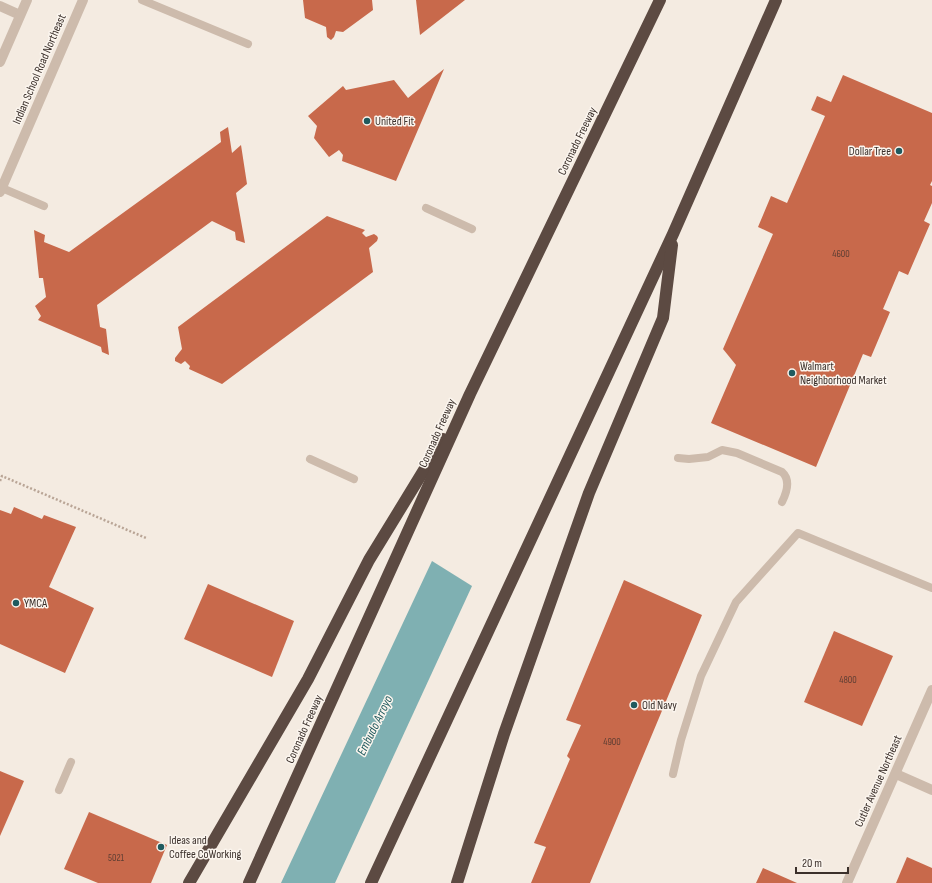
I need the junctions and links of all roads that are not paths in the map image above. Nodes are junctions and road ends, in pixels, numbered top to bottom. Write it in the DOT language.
graph roads {
  1 [pos="27,0"];
  2 [pos="83,0"];
  3 [pos="142,0"];
  4 [pos="660,0"];
  5 [pos="776,0"];
  6 [pos="0,6"];
  7 [pos="20,15"];
  8 [pos="248,44"];
  9 [pos="0,62"];
  10 [pos="1,190"];
  11 [pos="44,206"];
  12 [pos="426,208"];
  13 [pos="472,229"];
  14 [pos="673,234"];
  15 [pos="470,394"];
  16 [pos="678,458"];
  17 [pos="310,459"];
  18 [pos="354,479"];
  19 [pos="782,502"];
  20 [pos="932,588"];
  21 [pos="932,690"];
  22 [pos="71,762"];
  23 [pos="673,774"];
  24 [pos="896,774"];
  25 [pos="59,790"];
  26 [pos="932,790"];
  27 [pos="189,883"];
  28 [pos="249,883"];
  29 [pos="371,883"];
  30 [pos="457,883"];
  31 [pos="847,883"];
  1 -- 7 [label="street"];
  2 -- 10 [label="street, Indian School Road Northeast"];
  3 -- 8 [label="lane"];
  4 -- 15 [label="highway, Coronado Freeway"];
  5 -- 14 [label="highway"];
  6 -- 7 [label="street"];
  7 -- 9 [label="street"];
  10 -- 11 [label="lane"];
  12 -- 13 [label="lane"];
  14 -- 29 [label="highway"];
  14 -- 30 [label="highway"];
  15 -- 27 [label="highway"];
  15 -- 28 [label="highway, Coronado Freeway"];
  16 -- 19 [label="lane"];
  17 -- 18 [label="lane"];
  20 -- 23 [label="lane"];
  21 -- 24 [label="street, Cutler Avenue Northeast"];
  22 -- 25 [label="lane"];
  24 -- 26 [label="street"];
  24 -- 31 [label="street, Cutler Avenue Northeast"];
}
